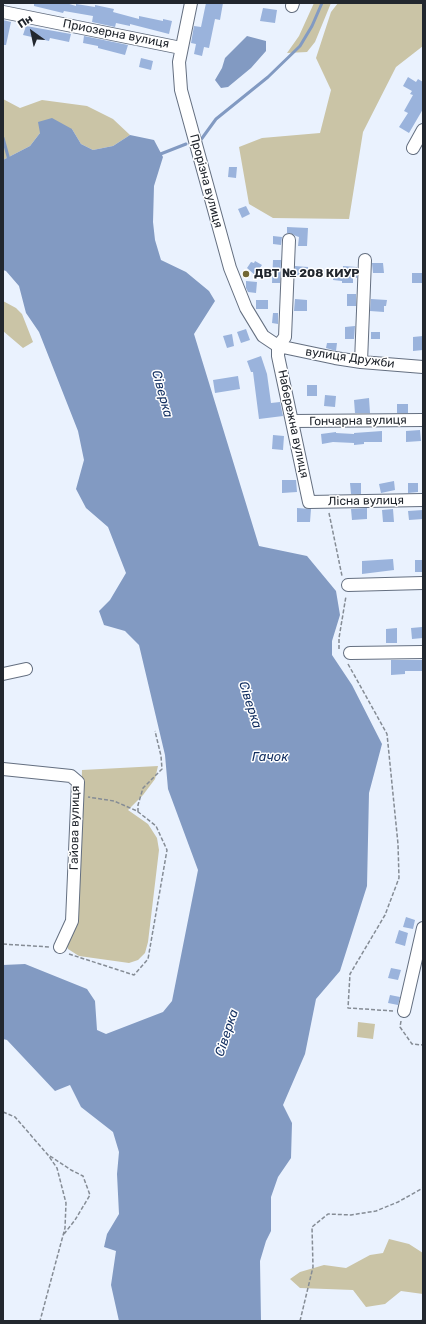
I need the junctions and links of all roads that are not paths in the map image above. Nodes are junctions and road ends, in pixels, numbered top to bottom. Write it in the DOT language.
graph roads {
  1 [pos="191,3"];
  2 [pos="3,12"];
  3 [pos="181,48"];
  4 [pos="423,130"];
  5 [pos="413,148"];
  6 [pos="289,240"];
  7 [pos="365,260"];
  8 [pos="278,346"];
  9 [pos="361,362"];
  10 [pos="423,367"];
  11 [pos="423,420"];
  12 [pos="293,421"];
  13 [pos="423,500"];
  14 [pos="309,502"];
  15 [pos="423,583"];
  16 [pos="348,585"];
  17 [pos="423,652"];
  18 [pos="346,656"];
  19 [pos="26,669"];
  20 [pos="3,674"];
  21 [pos="3,769"];
  22 [pos="423,928"];
  23 [pos="60,948"];
  24 [pos="404,1011"];
  1 -- 3 [label="street, Прорізна вулиця"];
  2 -- 3 [label="street, Приозерна вулиця"];
  3 -- 8 [label="street, Прорізна вулиця"];
  4 -- 5 [label="street"];
  6 -- 8 [label="street"];
  7 -- 9 [label="street"];
  8 -- 9 [label="street, вулиця Дружби"];
  8 -- 12 [label="street, Набережна вулиця"];
  9 -- 10 [label="street, вулиця Дружби"];
  11 -- 12 [label="street, Гончарна вулиця"];
  12 -- 14 [label="street, Набережна вулиця"];
  13 -- 14 [label="street, Лісна вулиця"];
  15 -- 16 [label="street"];
  17 -- 18 [label="street"];
  19 -- 20 [label="street"];
  21 -- 23 [label="street, Гайова вулиця"];
  22 -- 24 [label="street"];
}
